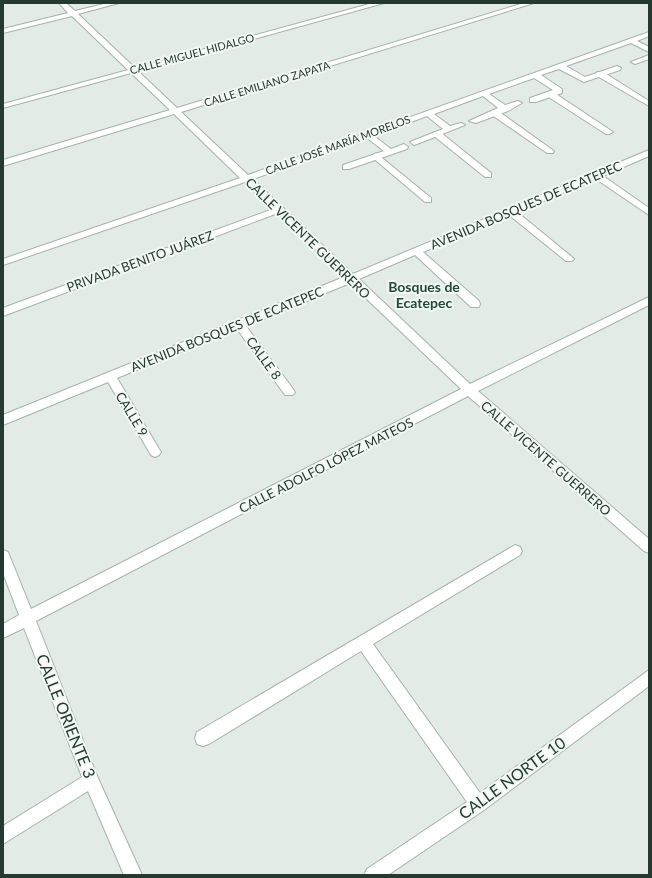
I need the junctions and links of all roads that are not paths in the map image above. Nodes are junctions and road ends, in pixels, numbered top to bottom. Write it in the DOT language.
graph roads {
  1 [pos="62,3"];
  2 [pos="116,3"];
  3 [pos="381,3"];
  4 [pos="531,3"];
  5 [pos="73,13"];
  6 [pos="3,31"];
  7 [pos="649,34"];
  8 [pos="631,40"];
  9 [pos="649,56"];
  10 [pos="635,62"];
  11 [pos="560,66"];
  12 [pos="616,68"];
  13 [pos="132,70"];
  14 [pos="600,74"];
  15 [pos="535,75"];
  16 [pos="483,94"];
  17 [pos="550,94"];
  18 [pos="533,100"];
  19 [pos="518,103"];
  20 [pos="649,104"];
  21 [pos="3,106"];
  22 [pos="505,109"];
  23 [pos="176,112"];
  24 [pos="495,112"];
  25 [pos="428,113"];
  26 [pos="473,121"];
  27 [pos="462,125"];
  28 [pos="449,129"];
  29 [pos="609,132"];
  30 [pos="437,134"];
  31 [pos="368,135"];
  32 [pos="414,142"];
  33 [pos="404,147"];
  34 [pos="550,151"];
  35 [pos="390,152"];
  36 [pos="649,153"];
  37 [pos="376,156"];
  38 [pos="3,163"];
  39 [pos="346,167"];
  40 [pos="488,175"];
  41 [pos="596,175"];
  42 [pos="245,179"];
  43 [pos="428,200"];
  44 [pos="278,210"];
  45 [pos="510,211"];
  46 [pos="649,212"];
  47 [pos="416,251"];
  48 [pos="570,259"];
  49 [pos="3,262"];
  50 [pos="350,279"];
  51 [pos="649,301"];
  52 [pos="475,304"];
  53 [pos="3,312"];
  54 [pos="239,324"];
  55 [pos="110,376"];
  56 [pos="470,391"];
  57 [pos="289,392"];
  58 [pos="3,420"];
  59 [pos="155,452"];
  60 [pos="649,547"];
  61 [pos="515,551"];
  62 [pos="3,556"];
  63 [pos="27,618"];
  64 [pos="3,630"];
  65 [pos="363,642"];
  66 [pos="649,677"];
  67 [pos="203,738"];
  68 [pos="91,780"];
  69 [pos="478,804"];
  70 [pos="3,836"];
  71 [pos="133,875"];
  72 [pos="373,875"];
  1 -- 5 [label="street, CALLE VICENTE GUERRERO"];
  2 -- 5 [label="street"];
  3 -- 13 [label="street, CALLE MIGUEL HIDALGO"];
  4 -- 23 [label="street, CALLE EMILIANO ZAPATA"];
  5 -- 6 [label="street"];
  5 -- 13 [label="street, CALLE VICENTE GUERRERO"];
  7 -- 8 [label="street, CALLE JOSÉ MARÍA MORELOS"];
  8 -- 9 [label="street"];
  8 -- 11 [label="street, CALLE JOSÉ MARÍA MORELOS"];
  9 -- 10 [label="street"];
  11 -- 14 [label="street"];
  11 -- 15 [label="street, CALLE JOSÉ MARÍA MORELOS"];
  12 -- 14 [label="street"];
  13 -- 21 [label="street, CALLE MIGUEL HIDALGO"];
  13 -- 23 [label="street, CALLE VICENTE GUERRERO"];
  14 -- 20 [label="street"];
  15 -- 16 [label="street, CALLE JOSÉ MARÍA MORELOS"];
  15 -- 17 [label="street"];
  16 -- 22 [label="street"];
  16 -- 25 [label="street, CALLE JOSÉ MARÍA MORELOS"];
  17 -- 18 [label="street"];
  17 -- 29 [label="street"];
  19 -- 22 [label="street"];
  22 -- 24 [label="street"];
  23 -- 38 [label="street, CALLE EMILIANO ZAPATA"];
  23 -- 42 [label="street, CALLE VICENTE GUERRERO"];
  24 -- 26 [label="street"];
  24 -- 34 [label="street"];
  25 -- 28 [label="street"];
  25 -- 31 [label="street, CALLE JOSÉ MARÍA MORELOS"];
  27 -- 28 [label="street"];
  28 -- 30 [label="street"];
  30 -- 32 [label="street"];
  30 -- 40 [label="street"];
  31 -- 35 [label="street"];
  31 -- 42 [label="street, CALLE JOSÉ MARÍA MORELOS"];
  33 -- 35 [label="street"];
  35 -- 37 [label="street"];
  36 -- 41 [label="street, AVENIDA BOSQUES DE ECATEPEC"];
  37 -- 39 [label="street"];
  37 -- 43 [label="street"];
  41 -- 45 [label="street, AVENIDA BOSQUES DE ECATEPEC"];
  41 -- 46 [label="street"];
  42 -- 44 [label="street, CALLE VICENTE GUERRERO"];
  42 -- 49 [label="street, CALLE JOSÉ MARÍA MORELOS"];
  44 -- 50 [label="street, CALLE VICENTE GUERRERO"];
  44 -- 53 [label="street, PRIVADA BENITO JUÁREZ"];
  45 -- 47 [label="street, AVENIDA BOSQUES DE ECATEPEC"];
  45 -- 48 [label="street"];
  47 -- 50 [label="street, AVENIDA BOSQUES DE ECATEPEC"];
  47 -- 52 [label="street"];
  50 -- 54 [label="street, AVENIDA BOSQUES DE ECATEPEC"];
  50 -- 56 [label="street, CALLE VICENTE GUERRERO"];
  51 -- 56 [label="street, CALLE ADOLFO LÓPEZ MATEOS"];
  54 -- 55 [label="street, AVENIDA BOSQUES DE ECATEPEC"];
  54 -- 57 [label="street, CALLE 8"];
  55 -- 58 [label="street, AVENIDA BOSQUES DE ECATEPEC"];
  55 -- 59 [label="street, CALLE 9"];
  56 -- 60 [label="street, CALLE VICENTE GUERRERO"];
  56 -- 63 [label="street, CALLE ADOLFO LÓPEZ MATEOS"];
  61 -- 65 [label="street"];
  62 -- 63 [label="street, CALLE ORIENTE 3"];
  63 -- 64 [label="street, CALLE ADOLFO LÓPEZ MATEOS"];
  63 -- 68 [label="street, CALLE ORIENTE 3"];
  65 -- 67 [label="street"];
  65 -- 69 [label="street"];
  66 -- 69 [label="street, CALLE NORTE 10"];
  68 -- 70 [label="street"];
  68 -- 71 [label="street, CALLE ORIENTE 3"];
  69 -- 72 [label="street, CALLE NORTE 10"];
}
